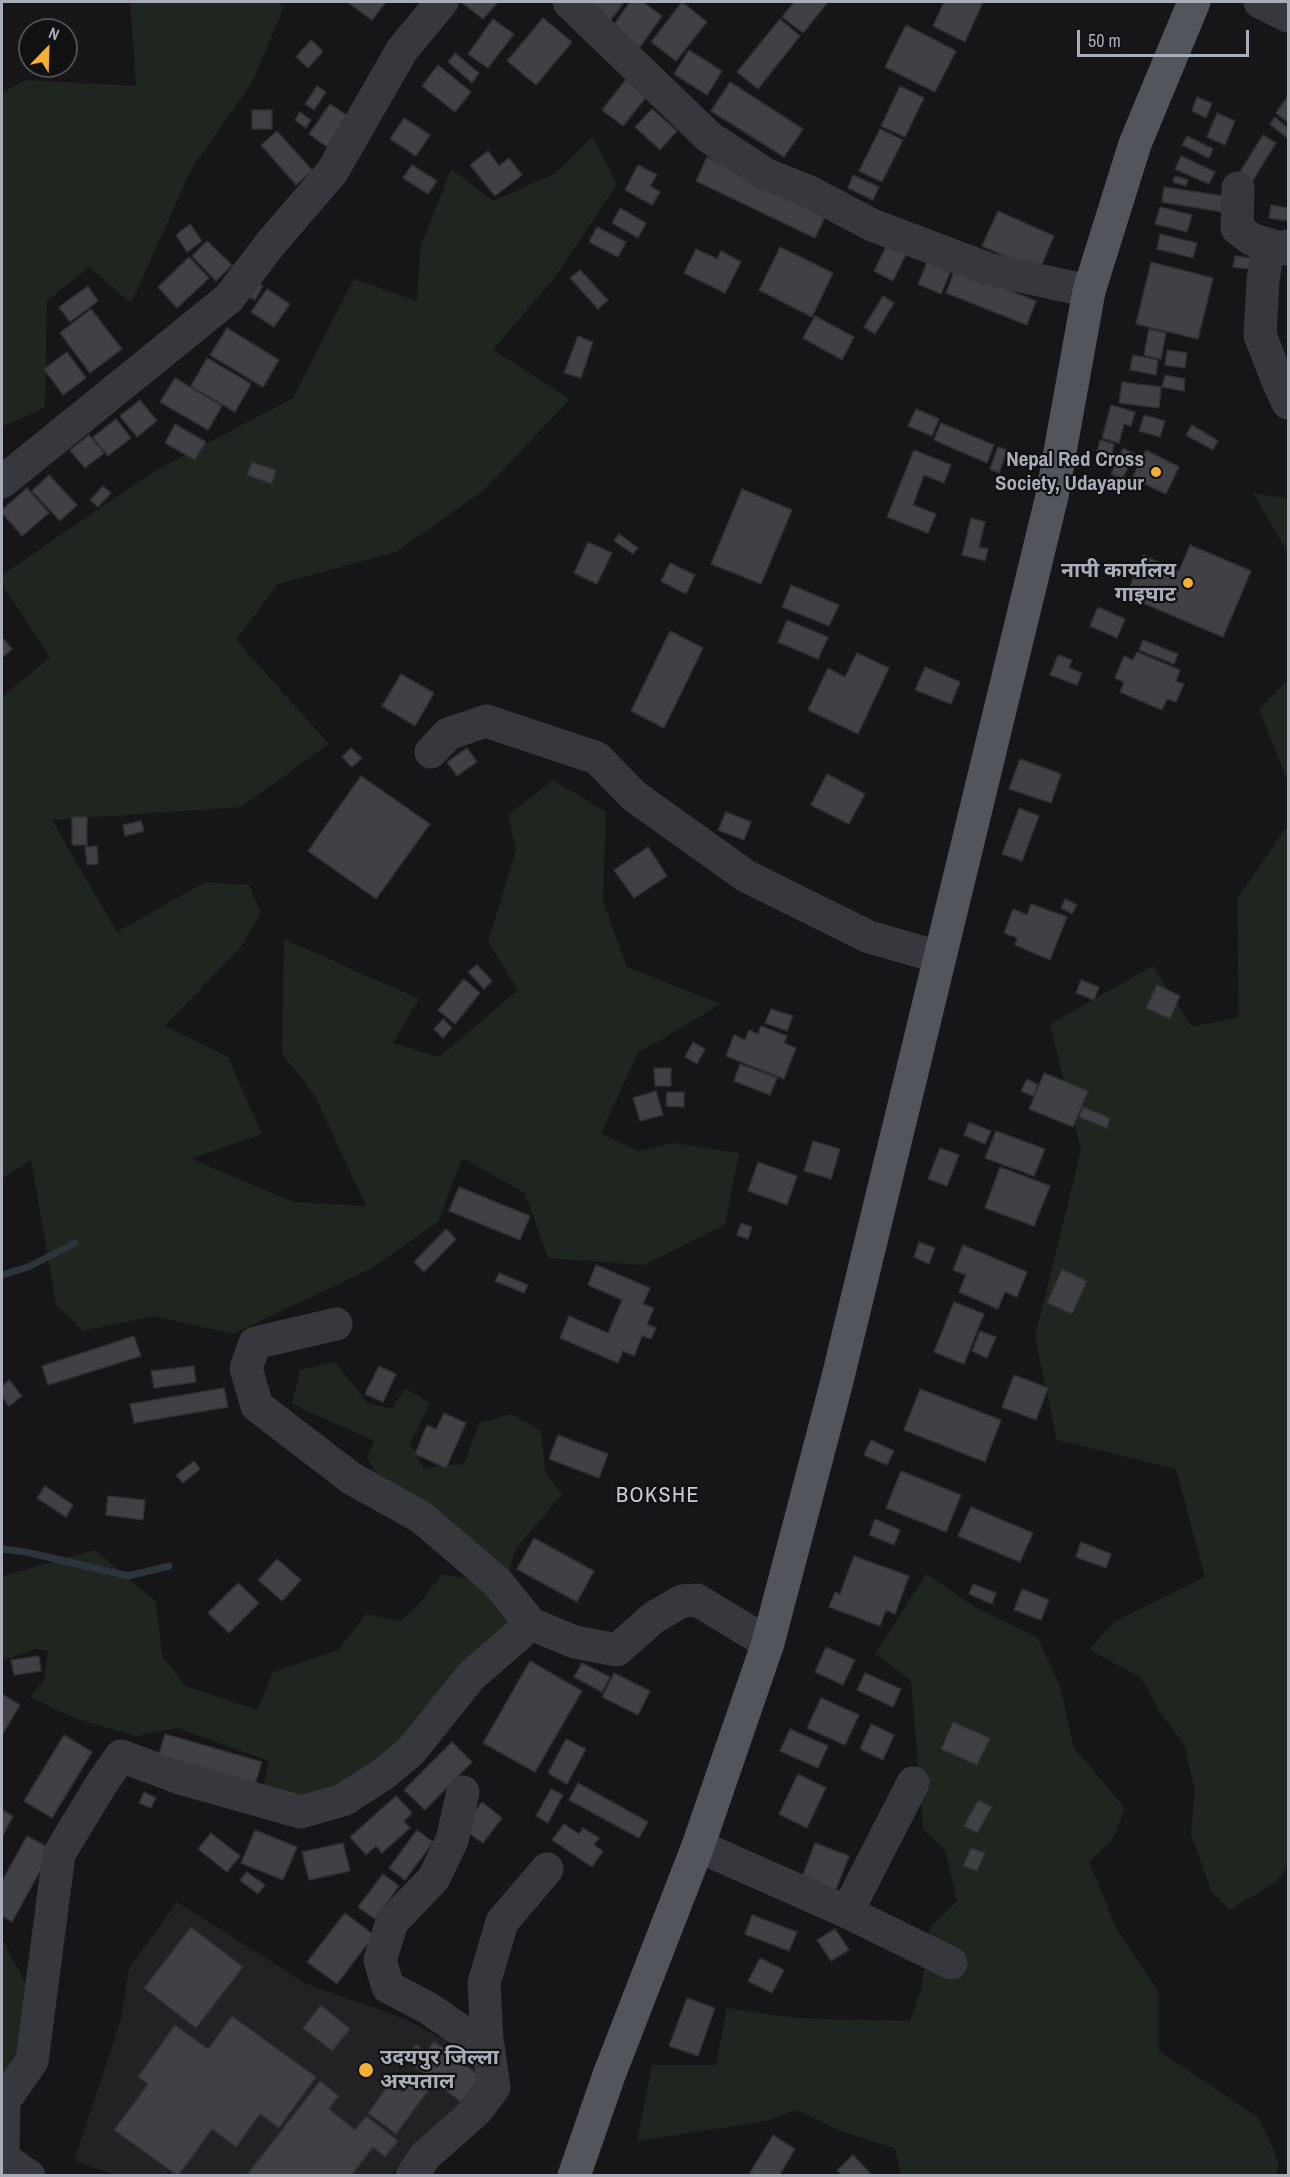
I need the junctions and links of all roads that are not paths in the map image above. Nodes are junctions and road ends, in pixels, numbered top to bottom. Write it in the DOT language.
graph roads {
  1 [pos="442,2"];
  2 [pos="569,2"];
  3 [pos="1194,2"];
  4 [pos="1260,2"];
  5 [pos="1288,16"];
  6 [pos="1238,188"];
  7 [pos="1278,244"];
  8 [pos="1089,291"];
  9 [pos="1288,403"];
  10 [pos="2,482"];
  11 [pos="431,752"];
  12 [pos="939,957"];
  13 [pos="336,1324"];
  14 [pos="531,1624"];
  15 [pos="768,1643"];
  16 [pos="914,1784"];
  17 [pos="463,1792"];
  18 [pos="698,1846"];
  19 [pos="547,1869"];
  20 [pos="847,1912"];
  21 [pos="951,1964"];
  22 [pos="489,2050"];
  23 [pos="29,2175"];
  24 [pos="412,2175"];
  25 [pos="574,2175"];
  1 -- 10 [label="street"];
  2 -- 8 [label="street"];
  3 -- 8 [label="main road"];
  4 -- 5 [label="street"];
  6 -- 7 [label="street"];
  7 -- 9 [label="street"];
  8 -- 12 [label="main road"];
  11 -- 12 [label="street"];
  12 -- 15 [label="main road"];
  13 -- 14 [label="street"];
  14 -- 15 [label="street"];
  14 -- 23 [label="street"];
  15 -- 18 [label="main road"];
  16 -- 20 [label="street"];
  17 -- 22 [label="street"];
  18 -- 20 [label="street"];
  18 -- 25 [label="main road"];
  19 -- 22 [label="street"];
  20 -- 21 [label="street"];
  22 -- 24 [label="street"];
}
